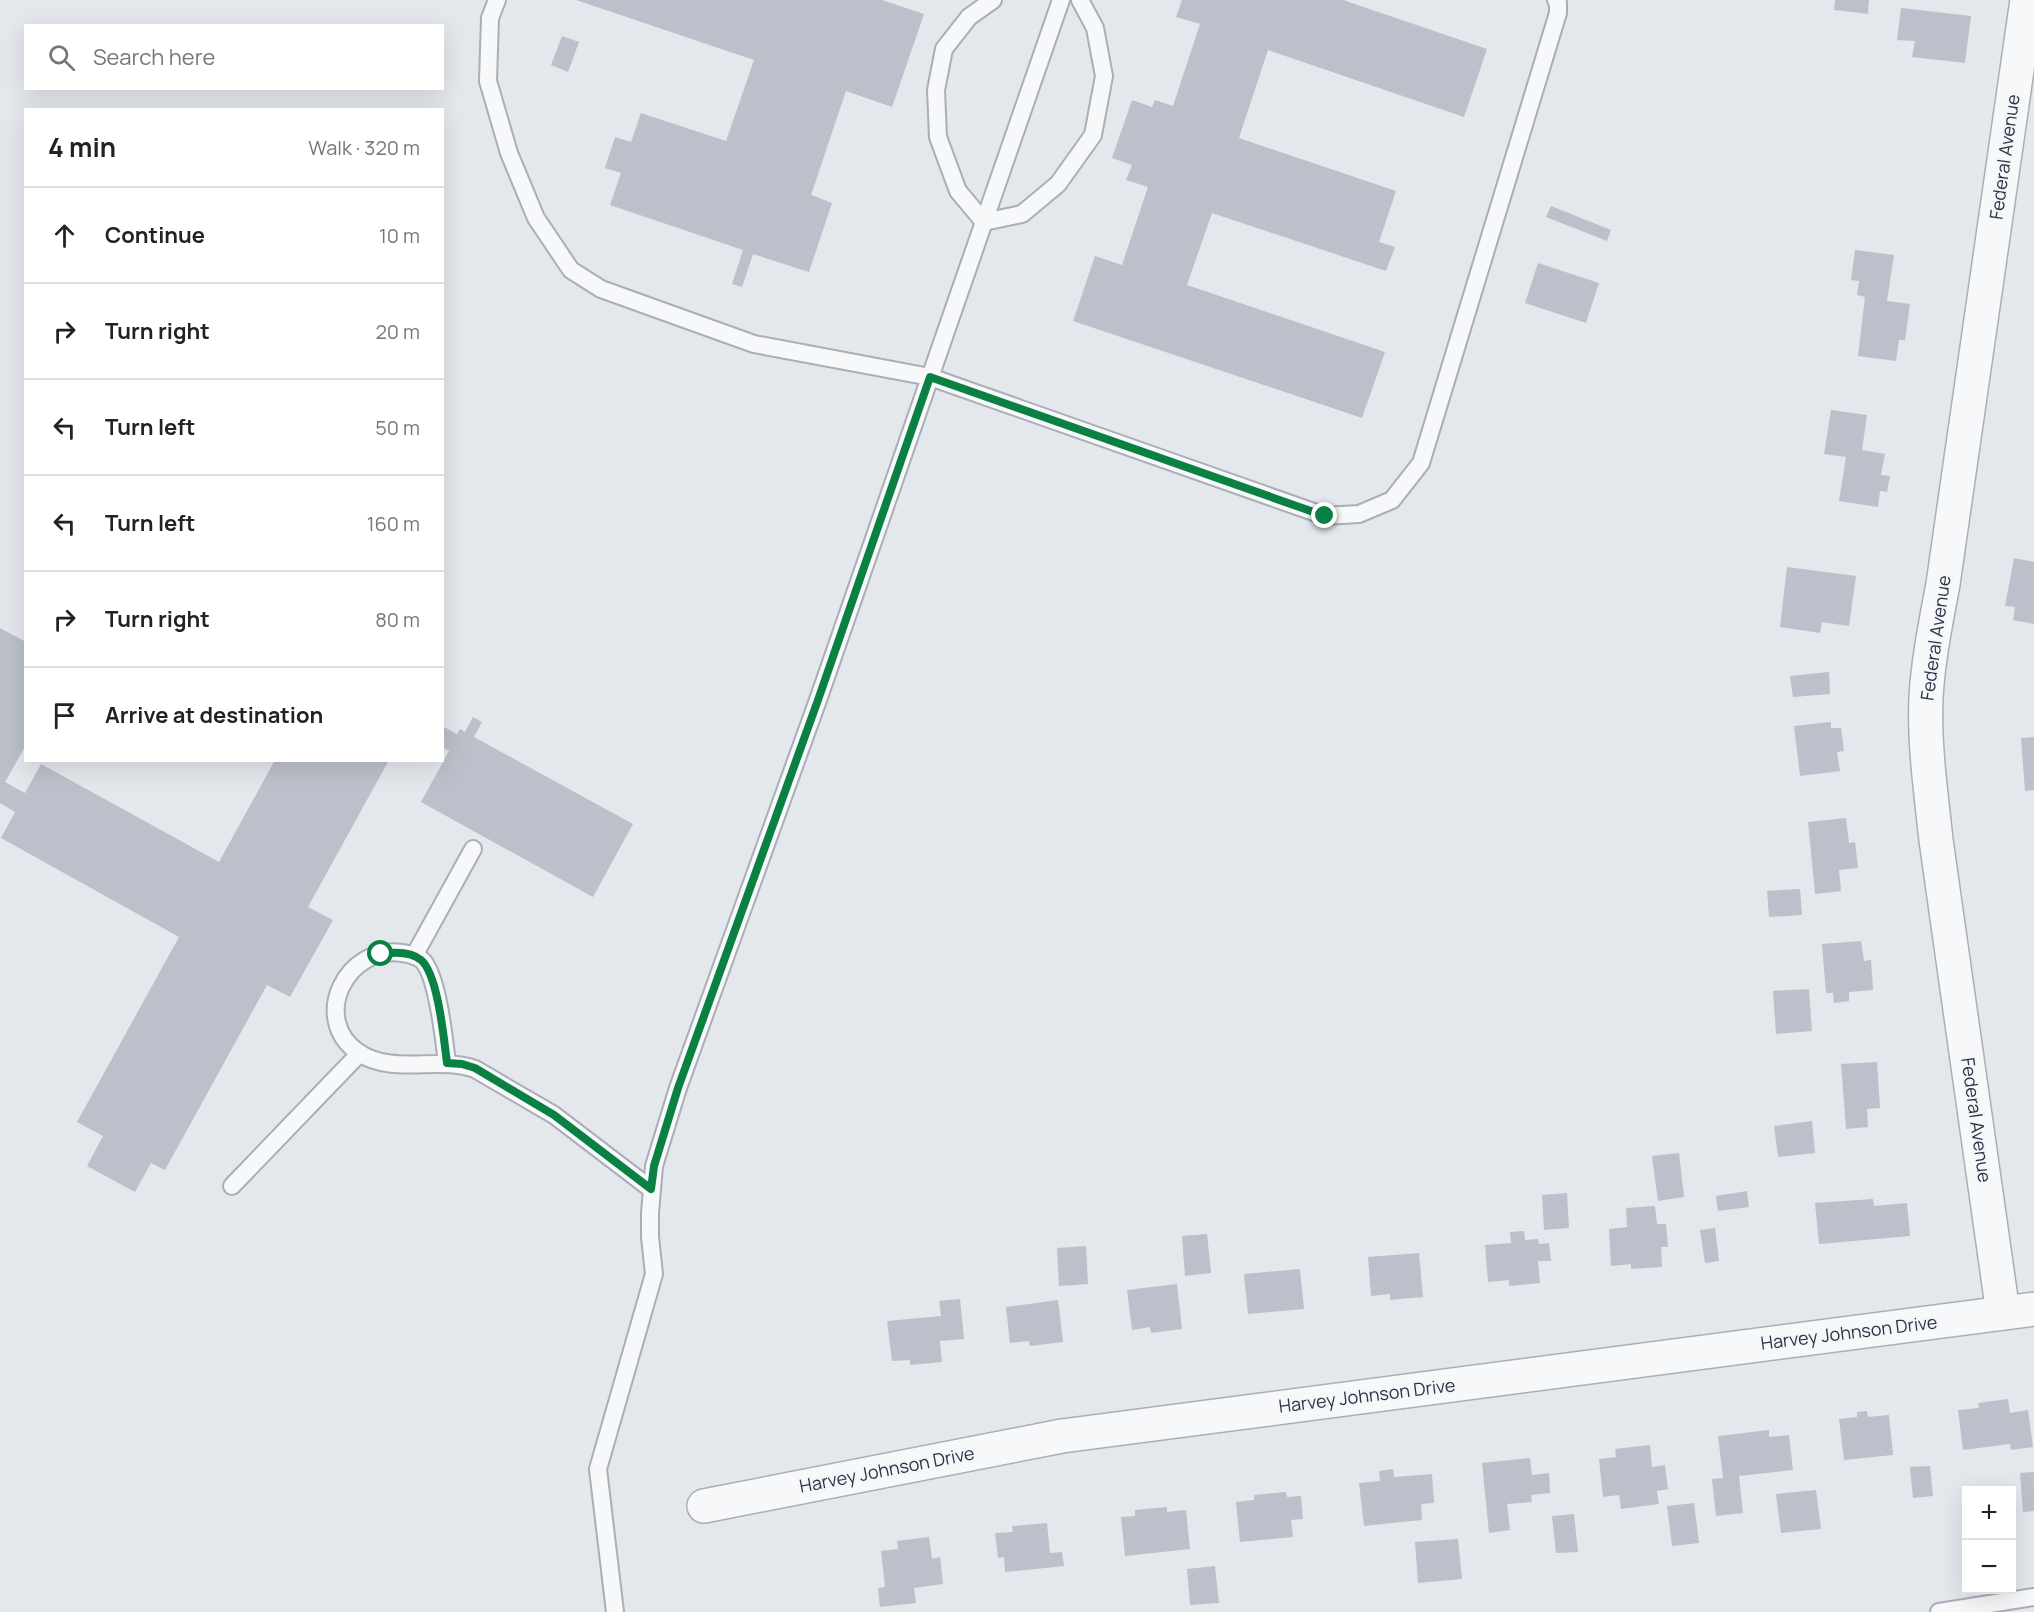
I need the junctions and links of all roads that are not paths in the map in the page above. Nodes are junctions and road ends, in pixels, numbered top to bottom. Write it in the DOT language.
graph roads {
  1 [pos="497,0"];
  2 [pos="993,0"];
  3 [pos="1061,0"];
  4 [pos="1080,0"];
  5 [pos="1556,0"];
  6 [pos="2027,0"];
  7 [pos="984,222"];
  8 [pos="930,377"];
  9 [pos="473,849"];
  10 [pos="414,956"];
  11 [pos="360,1053"];
  12 [pos="447,1063"];
  13 [pos="232,1186"];
  14 [pos="651,1189"];
  15 [pos="2019,1311"];
  16 [pos="704,1506"];
  17 [pos="2034,1597"];
  18 [pos="615,1612"];
  19 [pos="1939,1612"];
  1 -- 8 [label="lane"];
  2 -- 7 [label="lane"];
  3 -- 7 [label="lane"];
  4 -- 7 [label="lane"];
  5 -- 8 [label="lane"];
  6 -- 15 [label="street, Federal Avenue"];
  7 -- 8 [label="lane"];
  8 -- 14 [label="lane"];
  9 -- 10 [label="lane"];
  10 -- 11 [label="lane"];
  10 -- 12 [label="lane"];
  11 -- 12 [label="lane"];
  11 -- 13 [label="lane"];
  12 -- 14 [label="lane"];
  14 -- 18 [label="lane"];
  15 -- 16 [label="street, Harvey Johnson Drive"];
  17 -- 19 [label="lane"];
}
